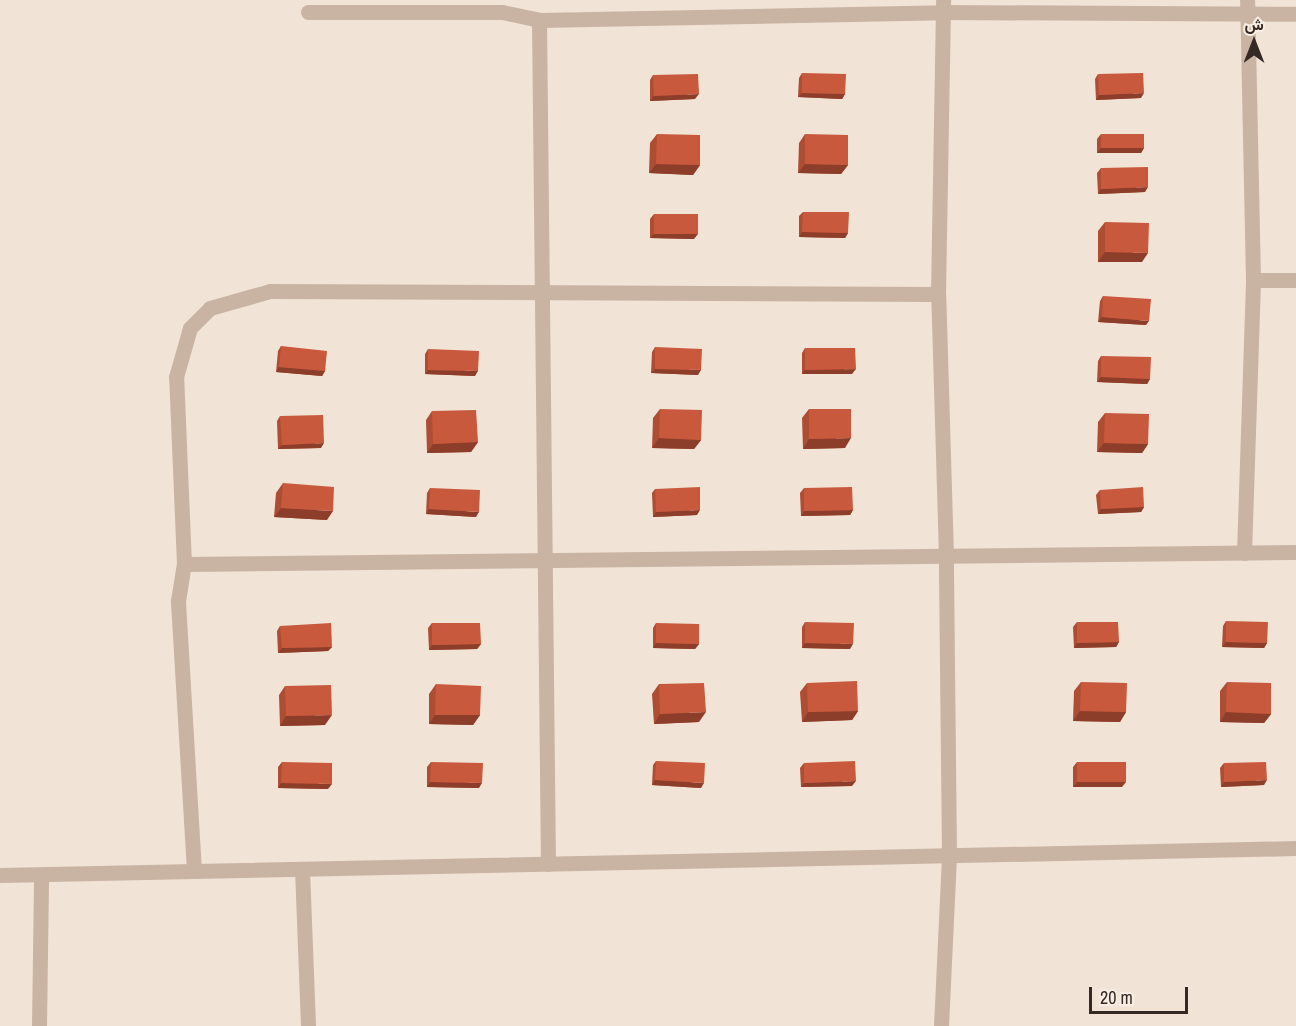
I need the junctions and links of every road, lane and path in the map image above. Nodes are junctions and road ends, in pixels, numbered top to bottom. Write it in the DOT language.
graph roads {
  1 [pos="943,6"];
  2 [pos="1247,7"];
  3 [pos="308,12"];
  4 [pos="1296,14"];
  5 [pos="539,20"];
  6 [pos="1296,279"];
  7 [pos="1253,280"];
  8 [pos="543,291"];
  9 [pos="938,294"];
  10 [pos="1296,552"];
  11 [pos="1244,553"];
  12 [pos="946,556"];
  13 [pos="548,561"];
  14 [pos="184,564"];
  15 [pos="1296,848"];
  16 [pos="950,855"];
  17 [pos="548,864"];
  18 [pos="302,869"];
  19 [pos="194,871"];
  20 [pos="0,875"];
  21 [pos="41,875"];
  22 [pos="39,1026"];
  23 [pos="308,1026"];
  24 [pos="941,1026"];
  1 -- 2 [label="street"];
  1 -- 5 [label="street"];
  1 -- 9 [label="street"];
  2 -- 4 [label="street"];
  2 -- 7 [label="street"];
  3 -- 5 [label="street"];
  5 -- 8 [label="street"];
  6 -- 7 [label="street"];
  7 -- 11 [label="street"];
  8 -- 9 [label="street"];
  8 -- 13 [label="street"];
  8 -- 14 [label="street"];
  9 -- 12 [label="street"];
  10 -- 11 [label="street"];
  11 -- 12 [label="street"];
  12 -- 13 [label="street"];
  12 -- 16 [label="street"];
  13 -- 14 [label="street"];
  13 -- 17 [label="street"];
  14 -- 19 [label="street"];
  15 -- 16 [label="street"];
  16 -- 17 [label="street"];
  16 -- 24 [label="street"];
  17 -- 18 [label="street"];
  18 -- 19 [label="street"];
  18 -- 23 [label="street"];
  19 -- 21 [label="street"];
  20 -- 21 [label="street"];
  21 -- 22 [label="street"];
}
